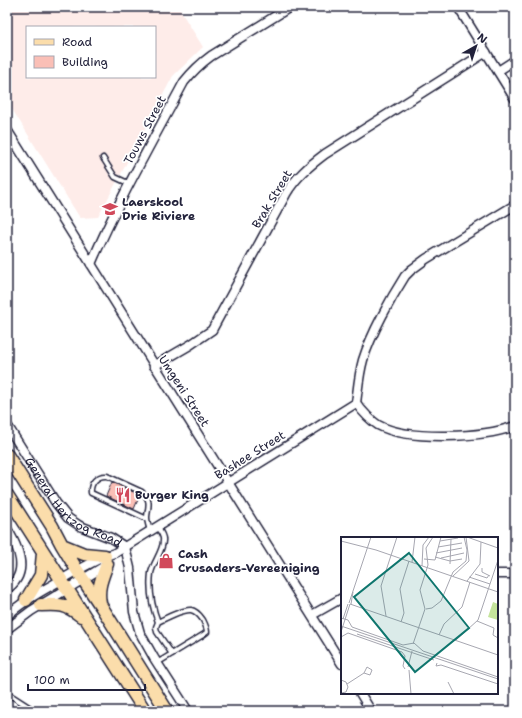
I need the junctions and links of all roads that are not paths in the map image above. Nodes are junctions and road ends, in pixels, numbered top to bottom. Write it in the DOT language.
graph roads {
  1 [pos="290,7"];
  2 [pos="458,7"];
  3 [pos="486,52"];
  4 [pos="515,60"];
  5 [pos="498,71"];
  6 [pos="515,99"];
  7 [pos="7,130"];
  8 [pos="104,158"];
  9 [pos="130,184"];
  10 [pos="515,205"];
  11 [pos="91,264"];
  12 [pos="154,366"];
  13 [pos="356,403"];
  14 [pos="7,425"];
  15 [pos="515,426"];
  16 [pos="7,455"];
  17 [pos="229,482"];
  18 [pos="7,495"];
  19 [pos="147,519"];
  20 [pos="7,529"];
  21 [pos="154,529"];
  22 [pos="62,545"];
  23 [pos="125,548"];
  24 [pos="43,553"];
  25 [pos="109,558"];
  26 [pos="498,574"];
  27 [pos="515,574"];
  28 [pos="80,575"];
  29 [pos="64,585"];
  30 [pos="7,590"];
  31 [pos="341,599"];
  32 [pos="26,600"];
  33 [pos="41,605"];
  34 [pos="101,606"];
  35 [pos="312,615"];
  36 [pos="7,616"];
  37 [pos="87,620"];
  38 [pos="158,622"];
  39 [pos="7,630"];
  40 [pos="172,654"];
  41 [pos="341,662"];
  42 [pos="157,663"];
  43 [pos="7,693"];
  44 [pos="361,694"];
  45 [pos="35,711"];
  46 [pos="145,711"];
  47 [pos="166,711"];
  48 [pos="188,711"];
  49 [pos="371,711"];
  1 -- 9 [label="street, Touws Street"];
  2 -- 3 [label="street"];
  3 -- 5 [label="street"];
  3 -- 12 [label="street, Brak Street"];
  4 -- 5 [label="street"];
  5 -- 6 [label="street"];
  7 -- 11 [label="street, Umgeni Street"];
  8 -- 9 [label="lane"];
  9 -- 11 [label="street, Touws Street"];
  10 -- 13 [label="street"];
  11 -- 12 [label="street, Umgeni Street"];
  12 -- 17 [label="street, Umgeni Street"];
  13 -- 15 [label="street"];
  13 -- 17 [label="street, Bashee Street"];
  14 -- 23 [label="street, General Hertzog Road"];
  16 -- 22 [label="main road, General Hertzog Road"];
  17 -- 21 [label="street, Bashee Street"];
  17 -- 35 [label="street, Umgeni Street"];
  18 -- 24 [label="main road"];
  19 -- 19 [label="lane"];
  19 -- 21 [label="lane"];
  20 -- 30 [label="street"];
  21 -- 23 [label="street, Bashee Street"];
  21 -- 38 [label="lane"];
  22 -- 25 [label="main road"];
  22 -- 28 [label="main road, General Hertzog Road"];
  23 -- 25 [label="street, Bashee Street"];
  23 -- 42 [label="street, General Hertzog Road"];
  24 -- 29 [label="main road"];
  24 -- 32 [label="main road"];
  25 -- 28 [label="street, Bashee Street"];
  25 -- 34 [label="main road"];
  26 -- 27 [label="street"];
  28 -- 29 [label="street, Bashee Street"];
  28 -- 34 [label="main road, General Hertzog Road"];
  29 -- 32 [label="street"];
  29 -- 33 [label="street"];
  29 -- 37 [label="main road"];
  31 -- 35 [label="street"];
  32 -- 36 [label="street"];
  33 -- 37 [label="main road"];
  33 -- 39 [label="street"];
  34 -- 47 [label="main road, General Hertzog Road"];
  35 -- 41 [label="street, Umgeni Street"];
  37 -- 46 [label="main road"];
  38 -- 40 [label="lane"];
  38 -- 40 [label="lane"];
  40 -- 42 [label="lane"];
  42 -- 48 [label="street, General Hertzog Road"];
  43 -- 45 [label="lane"];
  44 -- 49 [label="street"];
}
